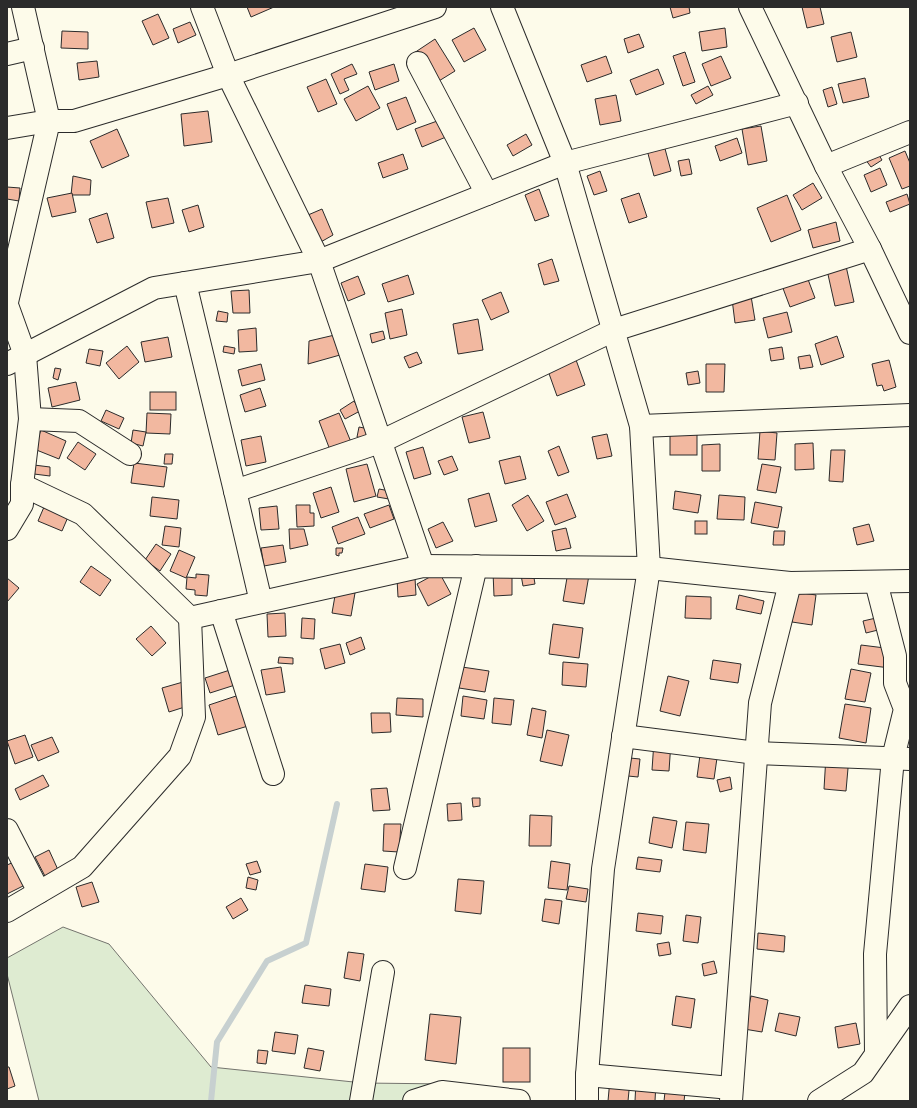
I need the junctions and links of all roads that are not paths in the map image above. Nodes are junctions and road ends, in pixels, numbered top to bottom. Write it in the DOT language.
graph roads {
  1 [pos="23,7"];
  2 [pos="202,7"];
  3 [pos="435,7"];
  4 [pos="502,7"];
  5 [pos="750,7"];
  6 [pos="396,13"];
  7 [pos="33,48"];
  8 [pos="7,54"];
  9 [pos="418,62"];
  10 [pos="228,75"];
  11 [pos="797,103"];
  12 [pos="49,121"];
  13 [pos="7,128"];
  14 [pos="910,132"];
  15 [pos="566,163"];
  16 [pos="826,166"];
  17 [pos="487,194"];
  18 [pos="870,249"];
  19 [pos="319,261"];
  20 [pos="186,283"];
  21 [pos="7,304"];
  22 [pos="614,330"];
  23 [pos="910,333"];
  24 [pos="16,360"];
  25 [pos="910,415"];
  26 [pos="30,419"];
  27 [pos="641,426"];
  28 [pos="380,442"];
  29 [pos="130,454"];
  30 [pos="22,485"];
  31 [pos="235,491"];
  32 [pos="7,529"];
  33 [pos="422,566"];
  34 [pos="476,566"];
  35 [pos="649,568"];
  36 [pos="910,581"];
  37 [pos="876,582"];
  38 [pos="790,583"];
  39 [pos="260,602"];
  40 [pos="221,611"];
  41 [pos="190,618"];
  42 [pos="623,736"];
  43 [pos="756,753"];
  44 [pos="901,758"];
  45 [pos="273,774"];
  46 [pos="7,830"];
  47 [pos="405,868"];
  48 [pos="39,892"];
  49 [pos="7,911"];
  50 [pos="383,972"];
  51 [pos="910,1006"];
  52 [pos="876,1054"];
  53 [pos="587,1075"];
  54 [pos="731,1095"];
  55 [pos="361,1101"];
  56 [pos="414,1101"];
  57 [pos="519,1101"];
  58 [pos="587,1101"];
  59 [pos="819,1101"];
  1 -- 7 [label="street"];
  2 -- 10 [label="street"];
  3 -- 6 [label="street"];
  4 -- 15 [label="street"];
  5 -- 11 [label="street"];
  6 -- 10 [label="street"];
  7 -- 8 [label="street"];
  7 -- 12 [label="street"];
  9 -- 17 [label="street"];
  10 -- 12 [label="street"];
  10 -- 19 [label="street"];
  11 -- 15 [label="street"];
  11 -- 16 [label="street"];
  12 -- 13 [label="street"];
  12 -- 21 [label="street"];
  14 -- 16 [label="street"];
  15 -- 17 [label="street"];
  15 -- 22 [label="street"];
  16 -- 18 [label="street"];
  17 -- 19 [label="street"];
  18 -- 22 [label="street"];
  18 -- 23 [label="street"];
  19 -- 20 [label="street"];
  19 -- 28 [label="street"];
  20 -- 24 [label="street"];
  20 -- 31 [label="street"];
  21 -- 24 [label="street"];
  22 -- 27 [label="street"];
  22 -- 28 [label="street"];
  24 -- 26 [label="street"];
  25 -- 27 [label="street"];
  26 -- 29 [label="street"];
  26 -- 30 [label="street"];
  27 -- 35 [label="street"];
  28 -- 31 [label="street"];
  28 -- 33 [label="street"];
  30 -- 32 [label="street"];
  30 -- 41 [label="street"];
  31 -- 39 [label="street"];
  33 -- 34 [label="street"];
  33 -- 39 [label="street"];
  34 -- 35 [label="street"];
  34 -- 47 [label="street"];
  35 -- 38 [label="street"];
  35 -- 42 [label="street"];
  36 -- 37 [label="street"];
  37 -- 38 [label="street"];
  37 -- 44 [label="street"];
  38 -- 43 [label="street"];
  39 -- 40 [label="street"];
  40 -- 41 [label="street"];
  40 -- 45 [label="street"];
  41 -- 48 [label="street"];
  42 -- 43 [label="street"];
  42 -- 53 [label="street"];
  43 -- 44 [label="street"];
  43 -- 54 [label="street"];
  44 -- 52 [label="street"];
  46 -- 48 [label="street"];
  48 -- 49 [label="street"];
  50 -- 55 [label="street"];
  51 -- 52 [label="street"];
  52 -- 59 [label="street"];
  53 -- 54 [label="street"];
  53 -- 58 [label="street"];
  56 -- 57 [label="street"];
}
